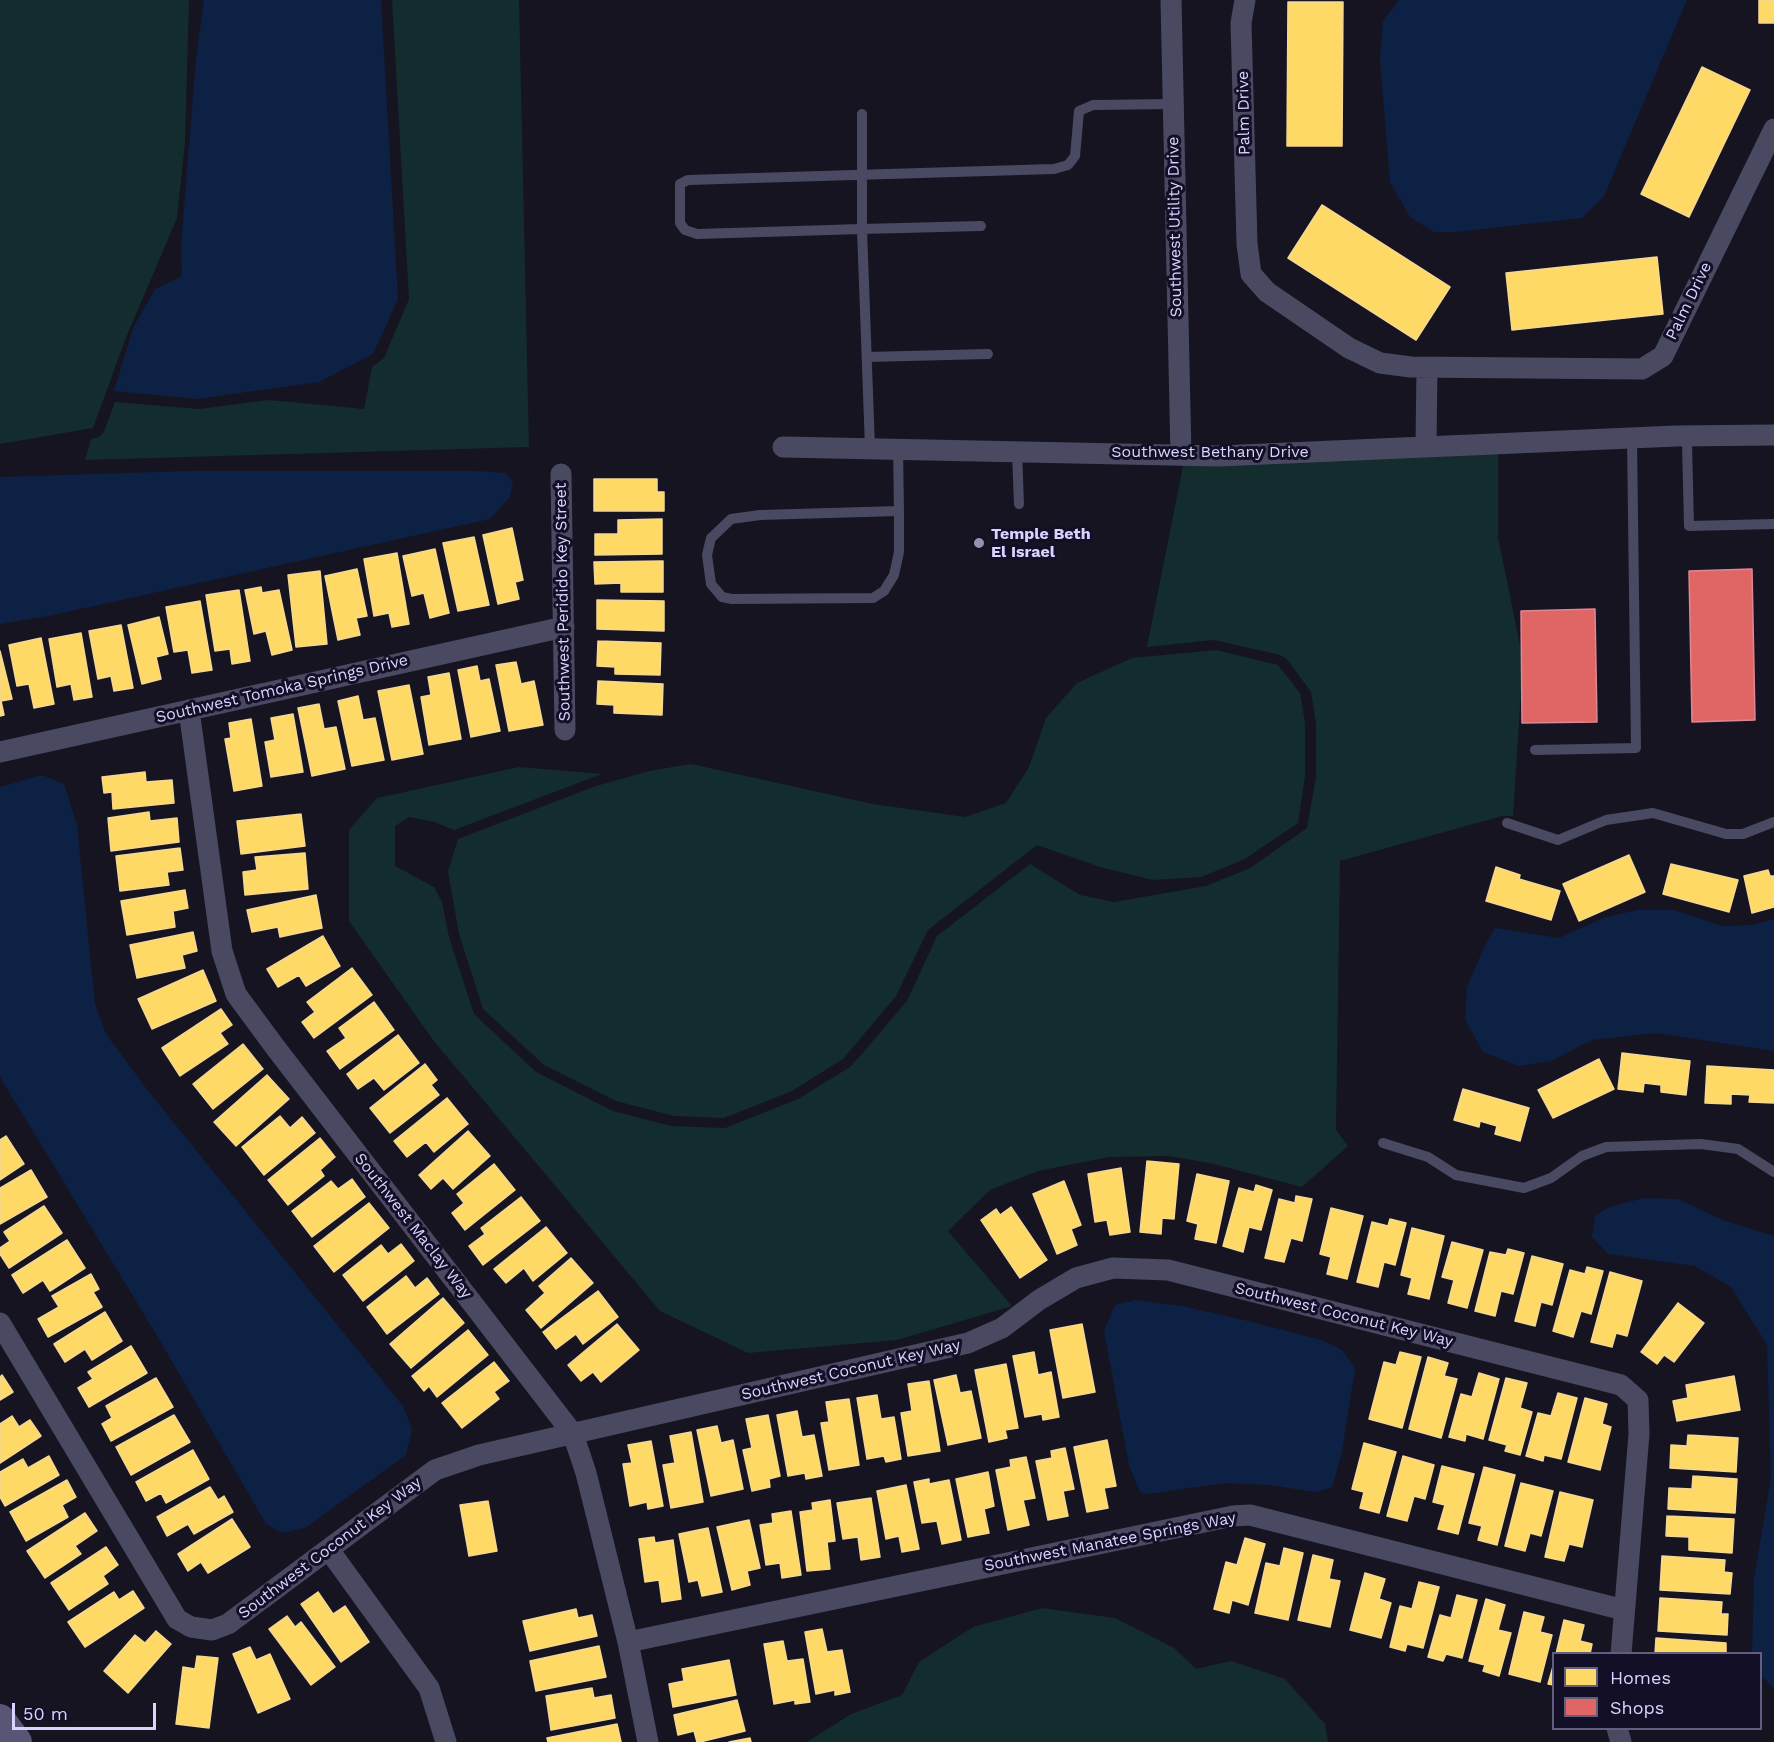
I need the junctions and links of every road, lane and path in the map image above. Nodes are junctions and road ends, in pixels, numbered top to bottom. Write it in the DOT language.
graph roads {
  1 [pos="1171,0"];
  2 [pos="1245,0"];
  3 [pos="1173,104"];
  4 [pos="862,114"];
  5 [pos="1774,129"];
  6 [pos="862,174"];
  7 [pos="981,225"];
  8 [pos="862,229"];
  9 [pos="988,354"];
  10 [pos="867,357"];
  11 [pos="1427,367"];
  12 [pos="1774,435"];
  13 [pos="1635,439"];
  14 [pos="1687,443"];
  15 [pos="783,447"];
  16 [pos="1426,447"];
  17 [pos="870,448"];
  18 [pos="898,449"];
  19 [pos="1774,450"];
  20 [pos="1017,452"];
  21 [pos="1181,455"];
  22 [pos="561,474"];
  23 [pos="1019,504"];
  24 [pos="899,511"];
  25 [pos="1774,524"];
  26 [pos="564,627"];
  27 [pos="189,710"];
  28 [pos="565,730"];
  29 [pos="1535,750"];
  30 [pos="0,752"];
  31 [pos="1774,822"];
  32 [pos="1507,823"];
  33 [pos="1383,1143"];
  34 [pos="1774,1172"];
  35 [pos="0,1323"];
  36 [pos="573,1434"];
  37 [pos="329,1550"];
  38 [pos="1624,1610"];
  39 [pos="628,1642"];
  40 [pos="1621,1652"];
  41 [pos="429,1688"];
  42 [pos="446,1742"];
  43 [pos="461,1742"];
  44 [pos="648,1742"];
  1 -- 3 [label="street, Southwest Utility Drive"];
  2 -- 11 [label="street, Palm Drive"];
  3 -- 6 [label="lane"];
  3 -- 21 [label="street, Southwest Utility Drive"];
  4 -- 6 [label="lane"];
  5 -- 11 [label="street, Palm Drive"];
  6 -- 8 [label="lane"];
  6 -- 8 [label="lane"];
  7 -- 8 [label="lane"];
  8 -- 10 [label="lane"];
  9 -- 10 [label="lane"];
  10 -- 17 [label="lane"];
  11 -- 16 [label="street"];
  12 -- 13 [label="street, Southwest Bethany Drive"];
  13 -- 14 [label="street, Southwest Bethany Drive"];
  13 -- 16 [label="street, Southwest Bethany Drive"];
  13 -- 29 [label="lane"];
  14 -- 19 [label="street, Southwest Bethany Drive"];
  14 -- 25 [label="lane"];
  15 -- 17 [label="street, Southwest Bethany Drive"];
  16 -- 21 [label="street, Southwest Bethany Drive"];
  17 -- 18 [label="street, Southwest Bethany Drive"];
  18 -- 20 [label="street, Southwest Bethany Drive"];
  18 -- 24 [label="lane"];
  20 -- 21 [label="street, Southwest Bethany Drive"];
  20 -- 23 [label="lane"];
  22 -- 26 [label="street, Southwest Peridido Key Street"];
  24 -- 24 [label="lane"];
  26 -- 27 [label="street, Southwest Tomoka Springs Drive"];
  26 -- 28 [label="street, Southwest Peridido Key Street"];
  27 -- 30 [label="street, Southwest Tomoka Springs Drive"];
  27 -- 36 [label="street, Southwest Maclay Way"];
  31 -- 32 [label="lane"];
  33 -- 34 [label="lane"];
  35 -- 37 [label="street, Southwest Coconut Key Way"];
  36 -- 37 [label="street, Southwest Coconut Key Way"];
  36 -- 38 [label="street, Southwest Coconut Key Way"];
  36 -- 39 [label="street, Southwest Maclay Way"];
  37 -- 41 [label="street"];
  38 -- 39 [label="street, Southwest Manatee Springs Way"];
  38 -- 40 [label="street, Southwest Coconut Key Way"];
  39 -- 44 [label="street, Southwest Maclay Way"];
  41 -- 42 [label="street"];
  41 -- 43 [label="street"];
}
